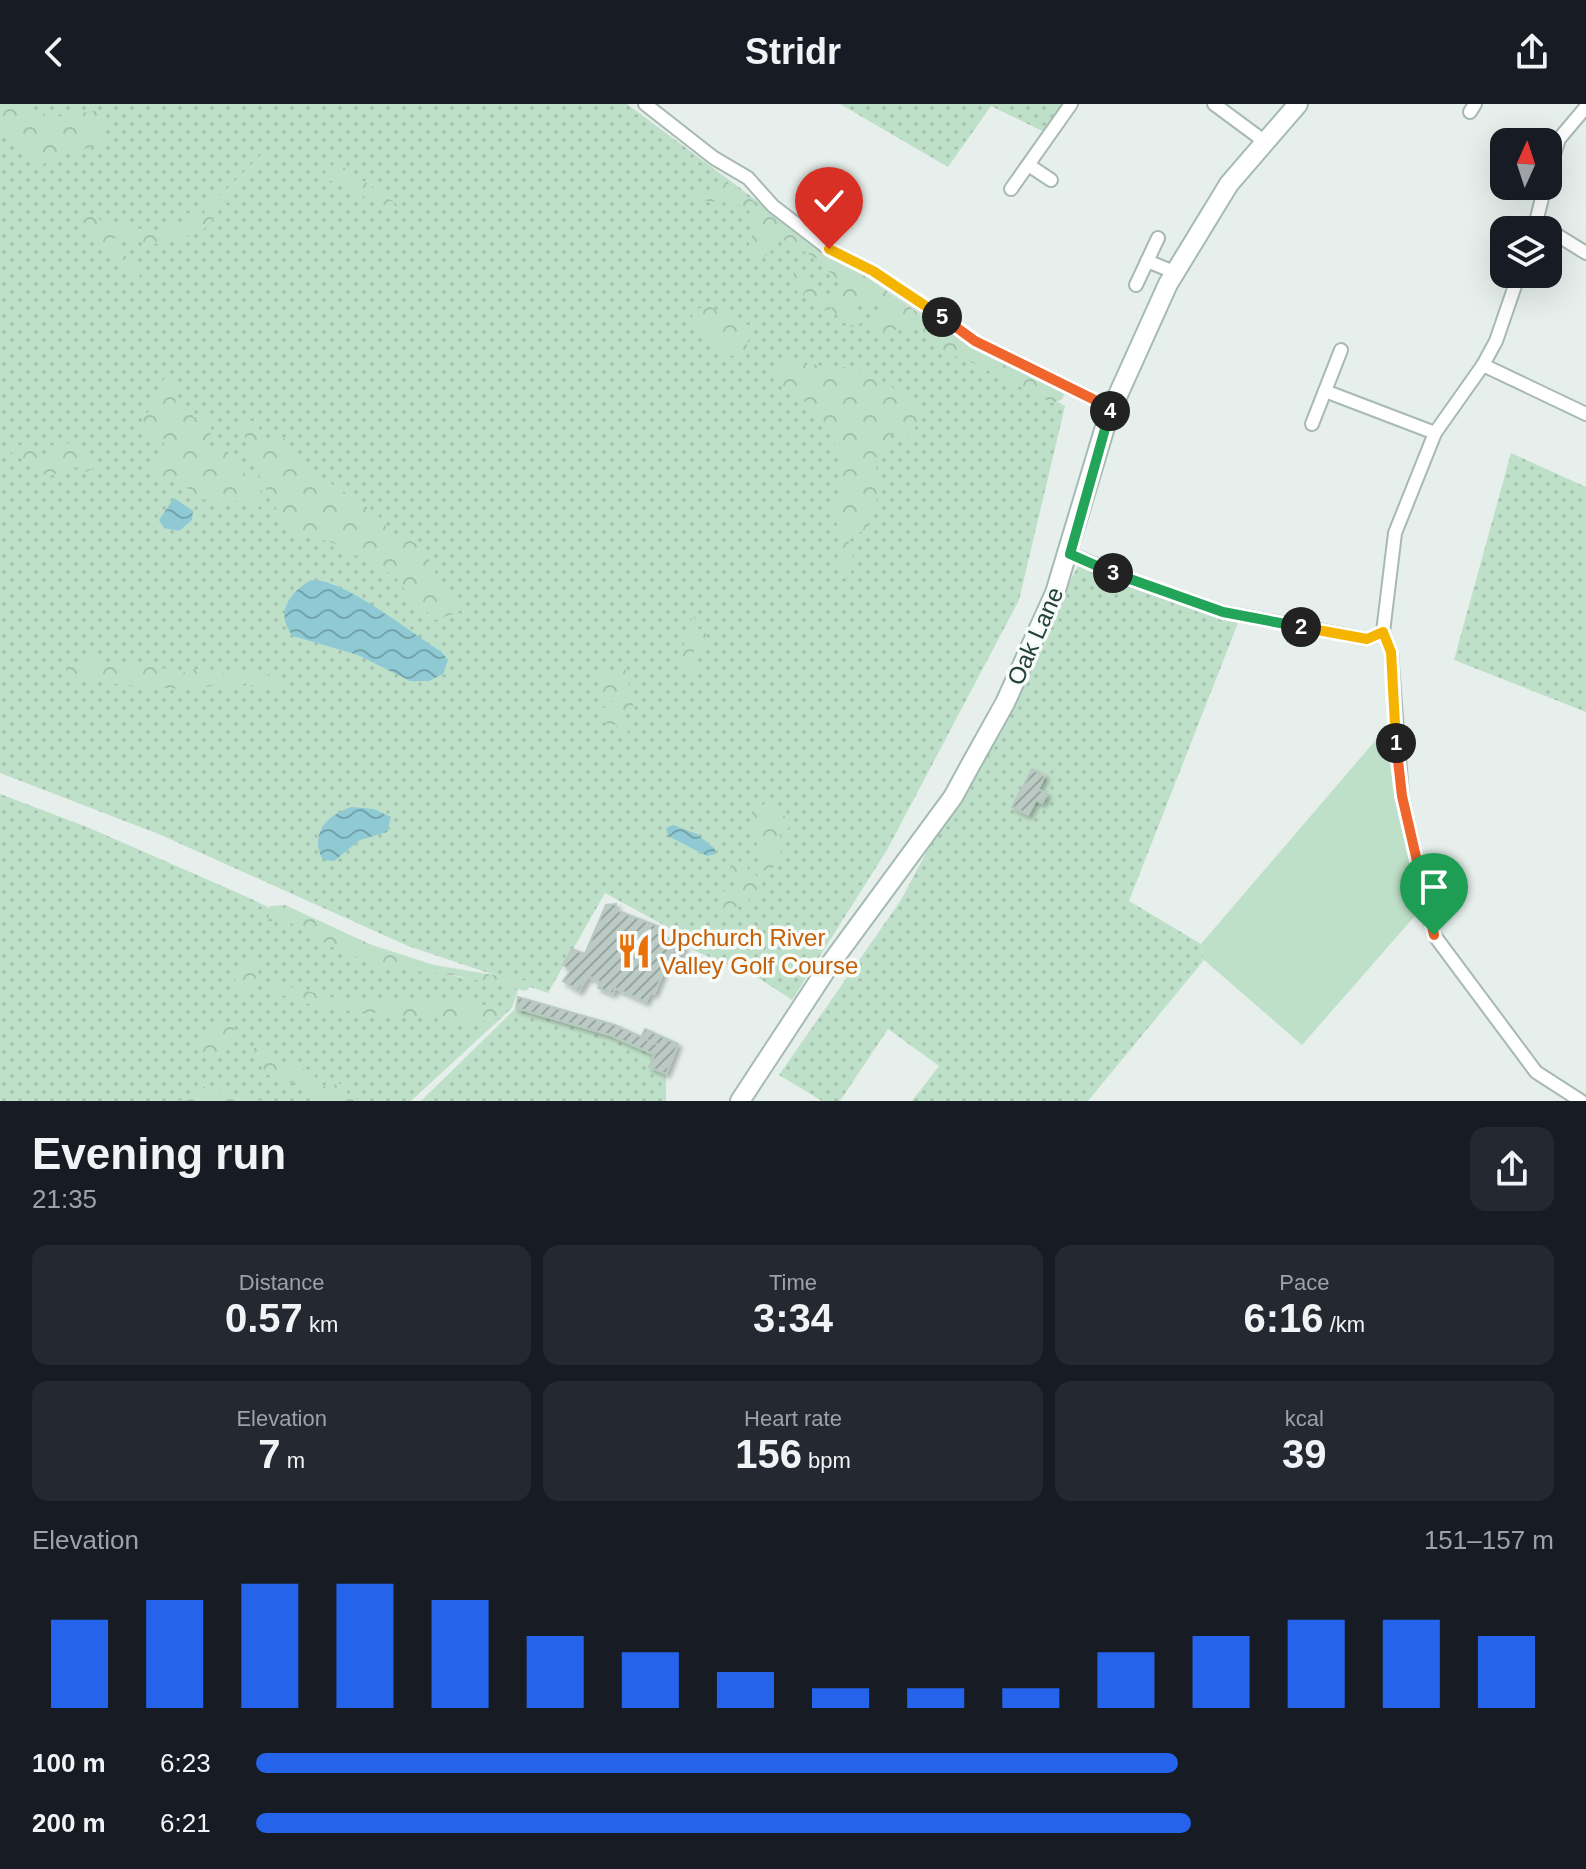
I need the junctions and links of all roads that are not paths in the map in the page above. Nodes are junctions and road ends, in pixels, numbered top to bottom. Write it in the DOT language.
graph roads {
  1 [pos="645,104"];
  2 [pos="1071,104"];
  3 [pos="1214,104"];
  4 [pos="1298,104"];
  5 [pos="1586,107"];
  6 [pos="1562,135"];
  7 [pos="1264,141"];
  8 [pos="1030,166"];
  9 [pos="1051,180"];
  10 [pos="1011,189"];
  11 [pos="1158,238"];
  12 [pos="1562,240"];
  13 [pos="1586,253"];
  14 [pos="1147,261"];
  15 [pos="1174,272"];
  16 [pos="1136,285"];
  17 [pos="1513,288"];
  18 [pos="1341,350"];
  19 [pos="1483,365"];
  20 [pos="1325,391"];
  21 [pos="1111,408"];
  22 [pos="1586,414"];
  23 [pos="1312,424"];
  24 [pos="1435,433"];
  25 [pos="1070,554"];
  26 [pos="1383,632"];
  27 [pos="740,1101"];
  28 [pos="1581,1101"];
  1 -- 21 [label="street"];
  2 -- 8 [label="street"];
  3 -- 7 [label="street"];
  4 -- 7 [label="street, Oak Lane"];
  5 -- 6 [label="street"];
  7 -- 15 [label="street, Oak Lane"];
  8 -- 9 [label="street"];
  8 -- 10 [label="street"];
  11 -- 14 [label="street"];
  12 -- 13 [label="street"];
  14 -- 15 [label="street"];
  14 -- 16 [label="street"];
  15 -- 21 [label="street, Oak Lane"];
  17 -- 19 [label="street"];
  18 -- 20 [label="street"];
  19 -- 22 [label="street"];
  19 -- 24 [label="street"];
  20 -- 23 [label="street"];
  20 -- 24 [label="street"];
  21 -- 25 [label="street, Oak Lane"];
  24 -- 26 [label="street"];
  25 -- 26 [label="street"];
  25 -- 27 [label="street, Oak Lane"];
  26 -- 28 [label="street"];
}
